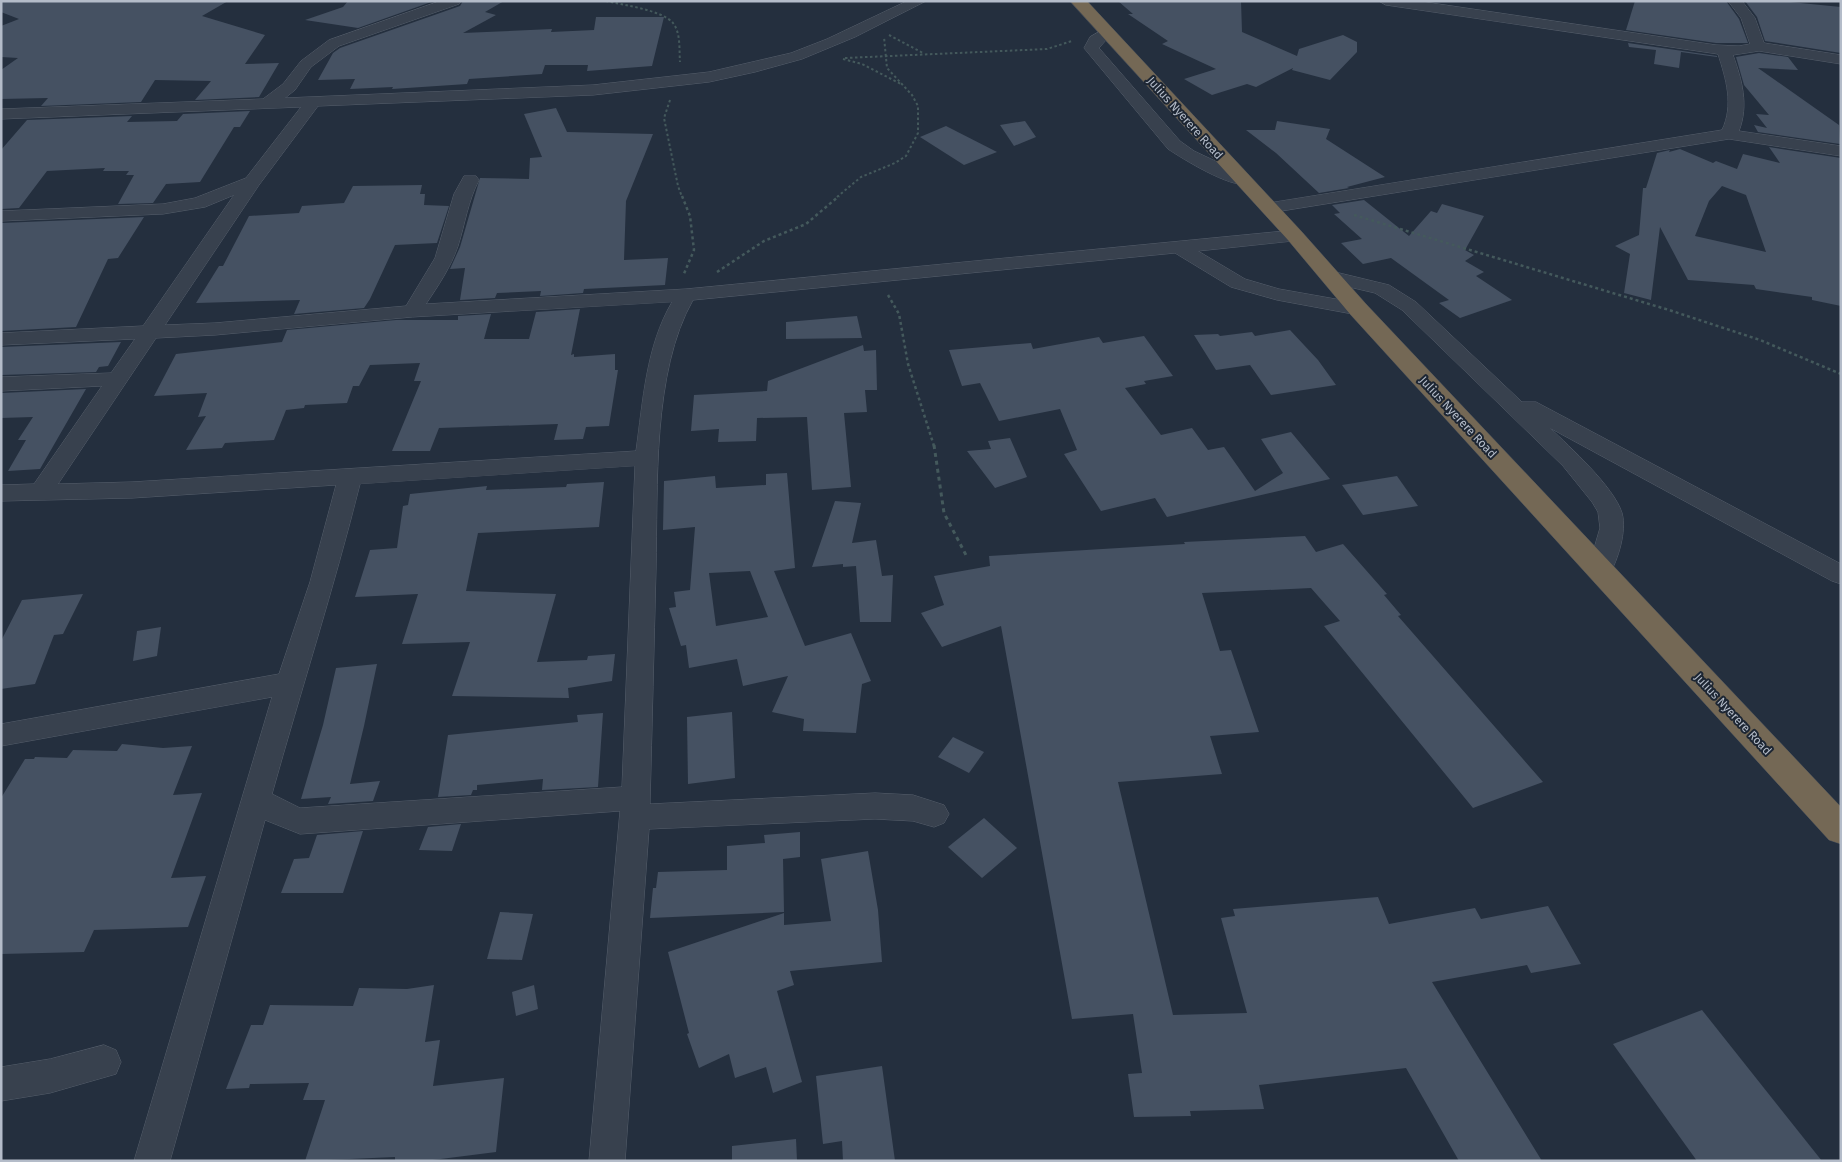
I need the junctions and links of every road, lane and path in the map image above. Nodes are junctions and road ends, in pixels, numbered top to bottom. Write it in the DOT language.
graph roads {
  1 [pos="454,1"];
  2 [pos="606,1"];
  3 [pos="919,1"];
  4 [pos="1078,1"];
  5 [pos="1386,1"];
  6 [pos="1735,1"];
  7 [pos="868,25"];
  8 [pos="1104,33"];
  9 [pos="1758,46"];
  10 [pos="1724,49"];
  11 [pos="924,53"];
  12 [pos="885,55"];
  13 [pos="1841,60"];
  14 [pos="682,81"];
  15 [pos="905,86"];
  16 [pos="313,102"];
  17 [pos="266,104"];
  18 [pos="1,114"];
  19 [pos="1729,134"];
  20 [pos="1841,151"];
  21 [pos="470,180"];
  22 [pos="252,182"];
  23 [pos="1316,200"];
  24 [pos="1269,208"];
  25 [pos="1,216"];
  26 [pos="1295,236"];
  27 [pos="1180,248"];
  28 [pos="879,276"];
  29 [pos="1331,277"];
  30 [pos="679,292"];
  31 [pos="1358,309"];
  32 [pos="412,310"];
  33 [pos="151,333"];
  34 [pos="1,339"];
  35 [pos="1841,374"];
  36 [pos="116,379"];
  37 [pos="1,384"];
  38 [pos="1501,393"];
  39 [pos="648,458"];
  40 [pos="350,477"];
  41 [pos="40,492"];
  42 [pos="1,493"];
  43 [pos="967,557"];
  44 [pos="1600,569"];
  45 [pos="1841,575"];
  46 [pos="290,683"];
  47 [pos="1,735"];
  48 [pos="256,799"];
  49 [pos="635,808"];
  50 [pos="934,814"];
  51 [pos="1841,830"];
  52 [pos="104,1062"];
  53 [pos="1,1084"];
  54 [pos="152,1161"];
  55 [pos="607,1161"];
  1 -- 17 [label="street"];
  2 -- 14 [label="path"];
  3 -- 7 [label="street"];
  4 -- 8 [label="highway, Julius Nyerere Road"];
  5 -- 10 [label="street"];
  6 -- 9 [label="street"];
  7 -- 11 [label="path"];
  7 -- 14 [label="street"];
  8 -- 11 [label="path"];
  8 -- 24 [label="highway, Julius Nyerere Road"];
  9 -- 10 [label="street"];
  9 -- 13 [label="street"];
  10 -- 19 [label="street"];
  11 -- 12 [label="path"];
  12 -- 15 [label="path"];
  12 -- 15 [label="path"];
  14 -- 16 [label="street"];
  14 -- 30 [label="path"];
  15 -- 30 [label="path"];
  16 -- 17 [label="street"];
  16 -- 22 [label="street"];
  17 -- 18 [label="street"];
  19 -- 20 [label="street"];
  19 -- 23 [label="street"];
  21 -- 32 [label="street"];
  22 -- 25 [label="street"];
  22 -- 33 [label="street"];
  23 -- 24 [label="street"];
  23 -- 35 [label="path"];
  24 -- 26 [label="highway, Julius Nyerere Road"];
  26 -- 27 [label="street"];
  26 -- 29 [label="highway, Julius Nyerere Road"];
  27 -- 28 [label="street"];
  27 -- 31 [label="street"];
  28 -- 30 [label="street"];
  28 -- 43 [label="path"];
  29 -- 31 [label="highway, Julius Nyerere Road"];
  29 -- 38 [label="street"];
  30 -- 32 [label="street"];
  30 -- 39 [label="street"];
  31 -- 44 [label="highway, Julius Nyerere Road"];
  32 -- 33 [label="street"];
  33 -- 34 [label="street"];
  33 -- 36 [label="street"];
  36 -- 37 [label="street"];
  36 -- 41 [label="street"];
  38 -- 44 [label="street"];
  38 -- 45 [label="street"];
  39 -- 40 [label="street"];
  39 -- 49 [label="street"];
  40 -- 41 [label="street"];
  40 -- 46 [label="street"];
  41 -- 42 [label="street"];
  44 -- 51 [label="highway, Julius Nyerere Road"];
  46 -- 47 [label="street"];
  46 -- 48 [label="street"];
  48 -- 49 [label="street"];
  48 -- 54 [label="street"];
  49 -- 50 [label="street"];
  49 -- 55 [label="street"];
  52 -- 53 [label="street"];
}
